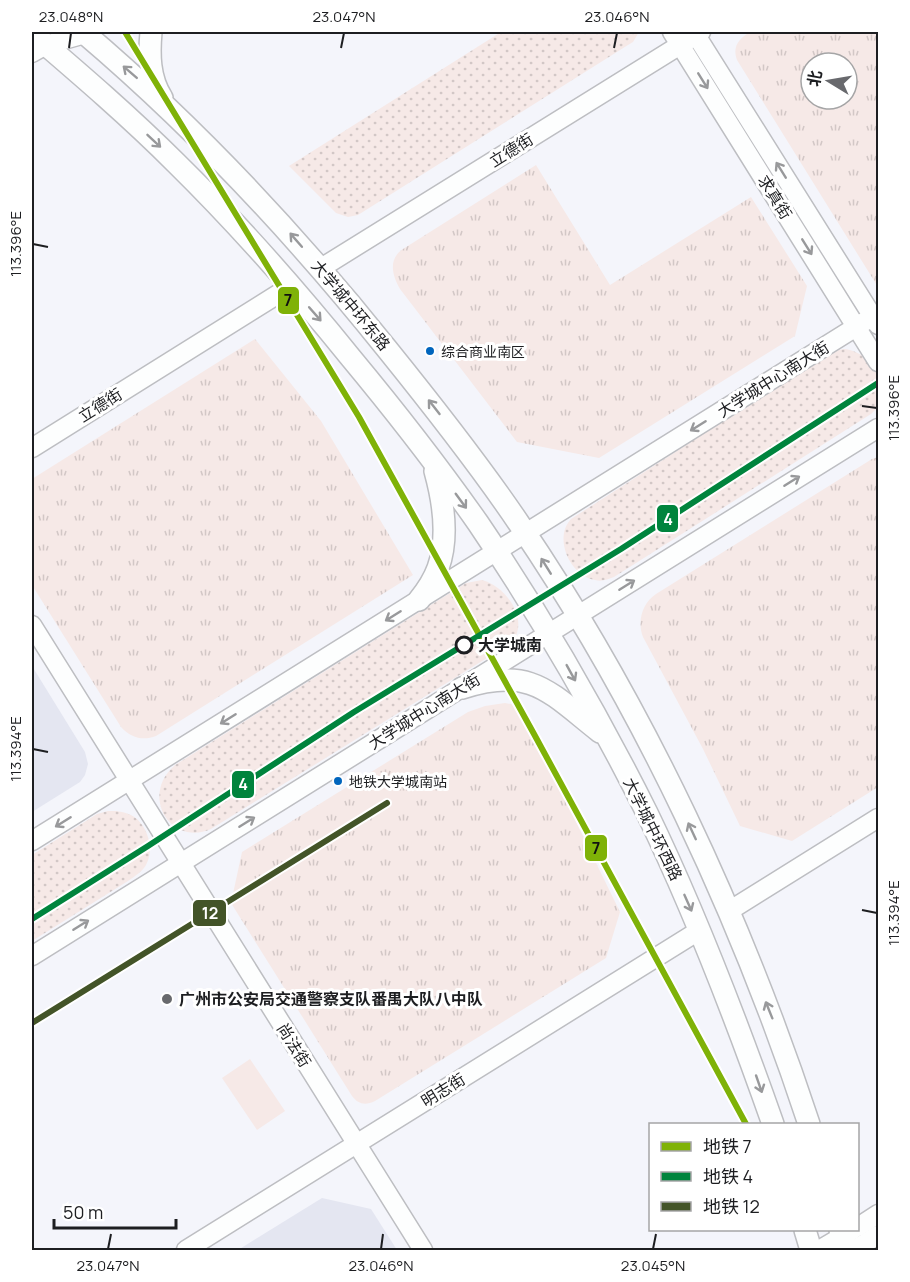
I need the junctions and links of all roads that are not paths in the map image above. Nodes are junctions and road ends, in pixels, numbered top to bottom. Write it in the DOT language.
graph roads {
  1 [pos="86,32"];
  2 [pos="151,32"];
  3 [pos="697,33"];
  4 [pos="676,38"];
  5 [pos="34,39"];
  6 [pos="167,106"];
  7 [pos="321,268"];
  8 [pos="291,286"];
  9 [pos="869,324"];
  10 [pos="879,362"];
  11 [pos="879,428"];
  12 [pos="32,448"];
  13 [pos="432,461"];
  14 [pos="525,533"];
  15 [pos="496,551"];
  16 [pos="419,600"];
  17 [pos="577,616"];
  18 [pos="32,625"];
  19 [pos="548,634"];
  20 [pos="462,688"];
  21 [pos="608,738"];
  22 [pos="129,781"];
  23 [pos="879,818"];
  24 [pos="32,841"];
  25 [pos="181,863"];
  26 [pos="729,911"];
  27 [pos="700,930"];
  28 [pos="32,956"];
  29 [pos="772,1123"];
  30 [pos="808,1123"];
  31 [pos="357,1144"];
  32 [pos="879,1214"];
  33 [pos="859,1229"];
  34 [pos="805,1231"];
  35 [pos="879,1235"];
  36 [pos="849,1237"];
  37 [pos="186,1251"];
  38 [pos="423,1251"];
  39 [pos="811,1251"];
  40 [pos="819,1251"];
  1 -- 5 [label="street"];
  6 -- 1 [label="main road, 大学城中环东路, one-way"];
  2 -- 6 [label="main road"];
  3 -- 4 [label="street, 立德街"];
  9 -- 3 [label="street, 求真街, one-way"];
  4 -- 7 [label="street, 立德街"];
  4 -- 9 [label="street, 求真街, one-way"];
  5 -- 8 [label="main road, 大学城中环东路, one-way"];
  7 -- 6 [label="main road, 大学城中环东路, one-way"];
  14 -- 7 [label="main road, 大学城中环东路, one-way"];
  8 -- 12 [label="street, 立德街"];
  8 -- 13 [label="main road, 大学城中环东路, one-way"];
  9 -- 10 [label="street, 求真街"];
  9 -- 14 [label="street, 大学城中心南大街, one-way"];
  17 -- 11 [label="street, 大学城中心南大街, one-way"];
  13 -- 15 [label="main road, 大学城中环东路, one-way"];
  13 -- 16 [label="main road"];
  14 -- 15 [label="street, 大学城中心南大街"];
  17 -- 14 [label="main road, 大学城中环东路, one-way"];
  15 -- 16 [label="street, 大学城中心南大街"];
  15 -- 19 [label="main road, 大学城中环西路"];
  16 -- 22 [label="street, 大学城中心南大街, one-way"];
  17 -- 19 [label="street, 大学城中心南大街"];
  26 -- 17 [label="main road, 大学城中环西路, one-way"];
  18 -- 22 [label="street, 尚法街"];
  19 -- 20 [label="street, 大学城中心南大街"];
  19 -- 21 [label="main road, 大学城中环西路, one-way"];
  20 -- 21 [label="main road"];
  25 -- 20 [label="street, 大学城中心南大街, one-way"];
  21 -- 27 [label="main road, 大学城中环西路, one-way"];
  22 -- 24 [label="street, 大学城中心南大街, one-way"];
  22 -- 25 [label="street, 尚法街"];
  23 -- 26 [label="street"];
  28 -- 25 [label="street, 大学城中心南大街, one-way"];
  25 -- 31 [label="street, 尚法街"];
  30 -- 26 [label="main road, 大学城中环西路, one-way"];
  27 -- 29 [label="main road, 大学城中环西路, one-way"];
  27 -- 31 [label="street, 明志街"];
  31 -- 37 [label="street, 明志街"];
  31 -- 38 [label="street, 尚法街"];
  32 -- 33 [label="street"];
  34 -- 39 [label="main road"];
  35 -- 36 [label="street"];
  36 -- 40 [label="street"];
}
